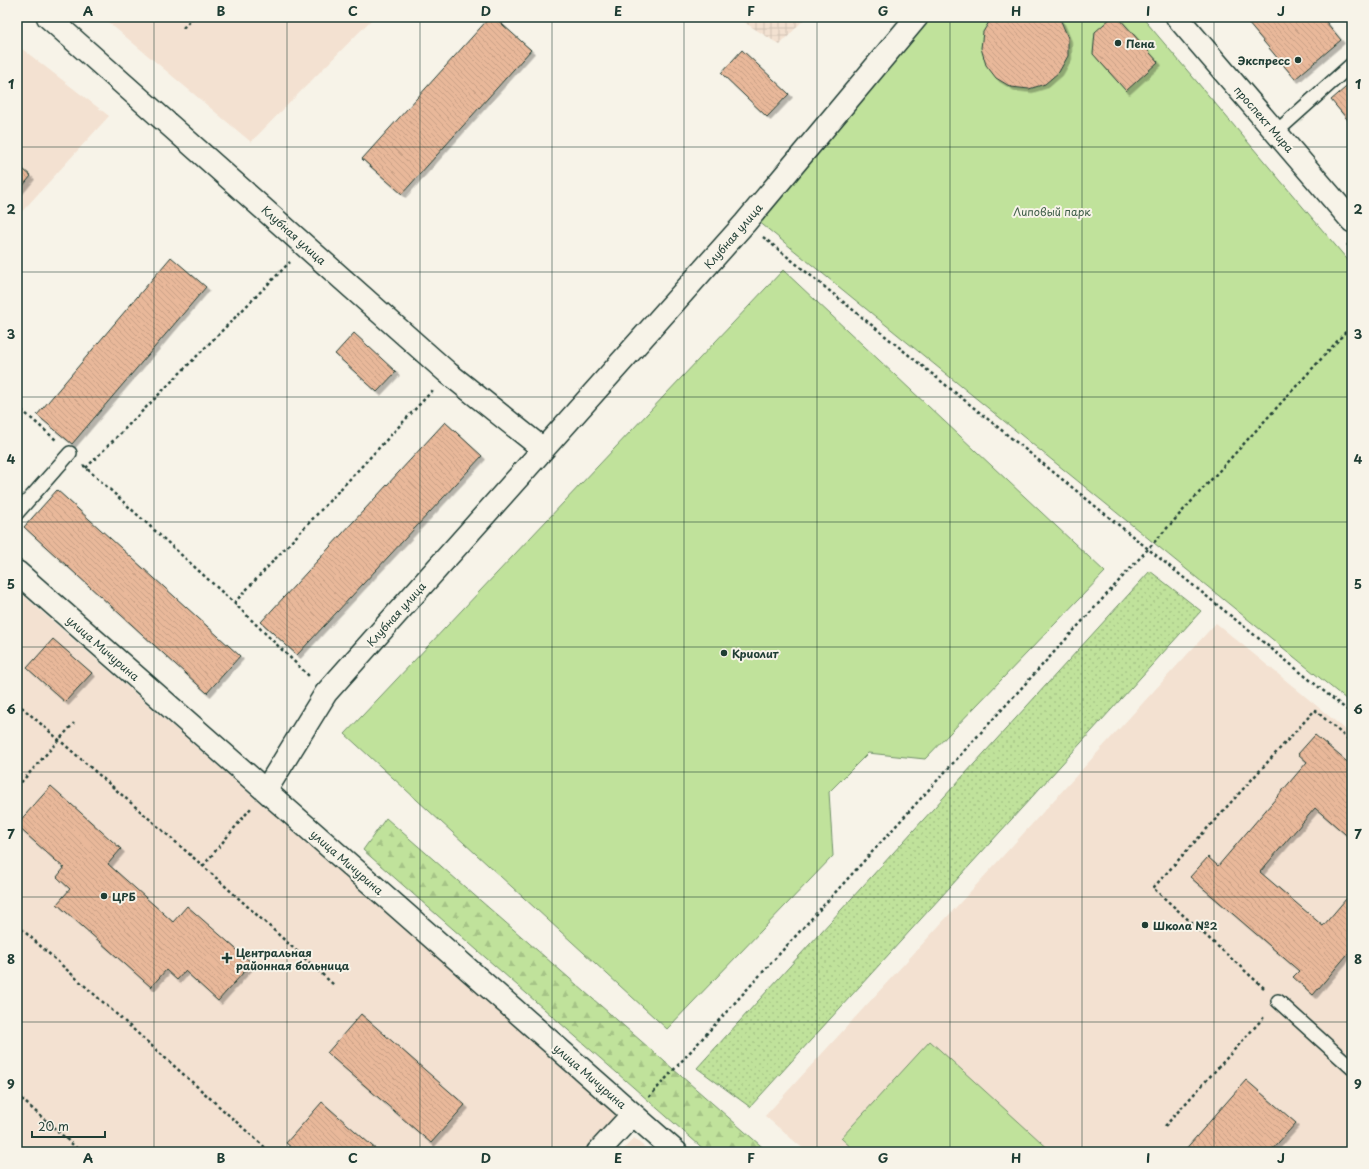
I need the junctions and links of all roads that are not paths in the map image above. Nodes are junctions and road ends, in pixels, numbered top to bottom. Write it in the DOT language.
graph roads {
  1 [pos="48,17"];
  2 [pos="917,17"];
  3 [pos="1177,17"];
  4 [pos="1352,64"];
  5 [pos="1275,133"];
  6 [pos="1352,221"];
  7 [pos="543,449"];
  8 [pos="70,453"];
  9 [pos="17,514"];
  10 [pos="17,572"];
  11 [pos="266,790"];
  12 [pos="1278,1001"];
  13 [pos="1352,1068"];
  14 [pos="634,1114"];
  15 [pos="598,1152"];
  16 [pos="676,1152"];
  1 -- 7 [label="street, Клубная улица"];
  2 -- 7 [label="street, Клубная улица"];
  3 -- 5 [label="street, проспект Мира"];
  4 -- 5 [label="lane"];
  5 -- 6 [label="street, проспект Мира"];
  7 -- 11 [label="street, Клубная улица"];
  8 -- 9 [label="lane"];
  10 -- 11 [label="street, улица Мичурина"];
  11 -- 14 [label="street, улица Мичурина"];
  12 -- 13 [label="lane"];
  14 -- 15 [label="street"];
  14 -- 16 [label="street, улица Мичурина"];
}
